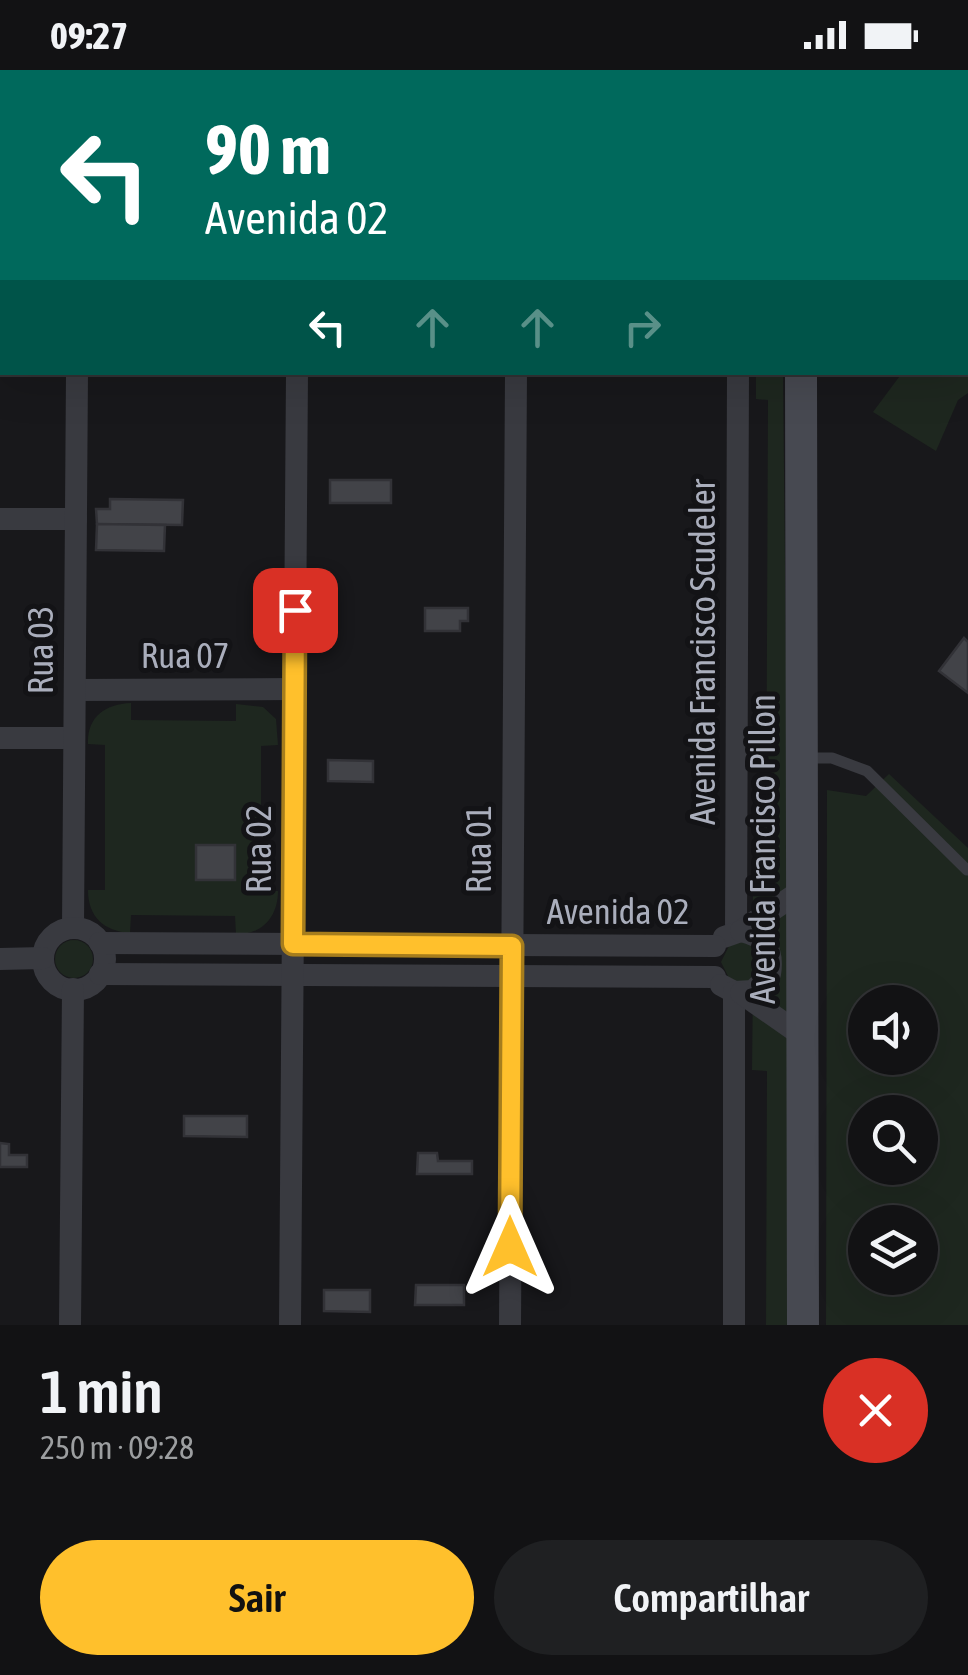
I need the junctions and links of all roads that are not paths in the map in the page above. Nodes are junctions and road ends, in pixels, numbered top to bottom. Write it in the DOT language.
graph roads {
  1 [pos="77,375"];
  2 [pos="297,375"];
  3 [pos="516,375"];
  4 [pos="738,375"];
  5 [pos="800,375"];
  6 [pos="76,518"];
  7 [pos="0,519"];
  8 [pos="294,689"];
  9 [pos="75,690"];
  10 [pos="0,738"];
  11 [pos="74,738"];
  12 [pos="802,758"];
  13 [pos="967,870"];
  14 [pos="802,890"];
  15 [pos="73,928"];
  16 [pos="739,932"];
  17 [pos="100,943"];
  18 [pos="293,944"];
  19 [pos="512,946"];
  20 [pos="714,946"];
  21 [pos="43,958"];
  22 [pos="0,959"];
  23 [pos="100,974"];
  24 [pos="292,975"];
  25 [pos="512,976"];
  26 [pos="714,978"];
  27 [pos="73,989"];
  28 [pos="738,992"];
  29 [pos="804,1038"];
  30 [pos="70,1325"];
  31 [pos="290,1325"];
  32 [pos="510,1325"];
  33 [pos="734,1325"];
  34 [pos="804,1325"];
  1 -- 6 [label="street, Rua 03"];
  2 -- 8 [label="street, Rua 02"];
  3 -- 19 [label="street, Rua 01"];
  4 -- 16 [label="street, Avenida Francisco Scudeler"];
  5 -- 12 [label="main road, Avenida Francisco Pillon"];
  6 -- 7 [label="street"];
  6 -- 9 [label="street, Rua 03"];
  8 -- 9 [label="street, Rua 07"];
  8 -- 18 [label="street, Rua 02"];
  9 -- 11 [label="street, Rua 03"];
  10 -- 11 [label="street"];
  11 -- 15 [label="street, Rua 03"];
  12 -- 13 [label="lane"];
  12 -- 14 [label="main road, Avenida Francisco Pillon"];
  14 -- 16 [label="street, Avenida 02"];
  14 -- 29 [label="main road, Avenida Francisco Pillon"];
  15 -- 17 [label="street"];
  15 -- 21 [label="street"];
  16 -- 20 [label="street"];
  16 -- 28 [label="street"];
  17 -- 18 [label="street, Avenida 02"];
  17 -- 23 [label="street"];
  18 -- 19 [label="street, Avenida 02"];
  18 -- 24 [label="street, Rua 02"];
  19 -- 20 [label="street, Avenida 02"];
  19 -- 25 [label="street, Rua 01"];
  20 -- 26 [label="street"];
  21 -- 22 [label="street"];
  21 -- 27 [label="street"];
  23 -- 24 [label="street, Avenida 02"];
  23 -- 27 [label="street"];
  24 -- 25 [label="street, Avenida 02"];
  24 -- 31 [label="street, Rua 02"];
  25 -- 26 [label="street, Avenida 02"];
  25 -- 32 [label="street, Rua 01"];
  26 -- 28 [label="street"];
  27 -- 30 [label="street"];
  28 -- 29 [label="street"];
  28 -- 33 [label="street"];
  29 -- 34 [label="main road, Avenida Francisco Pillon"];
}
